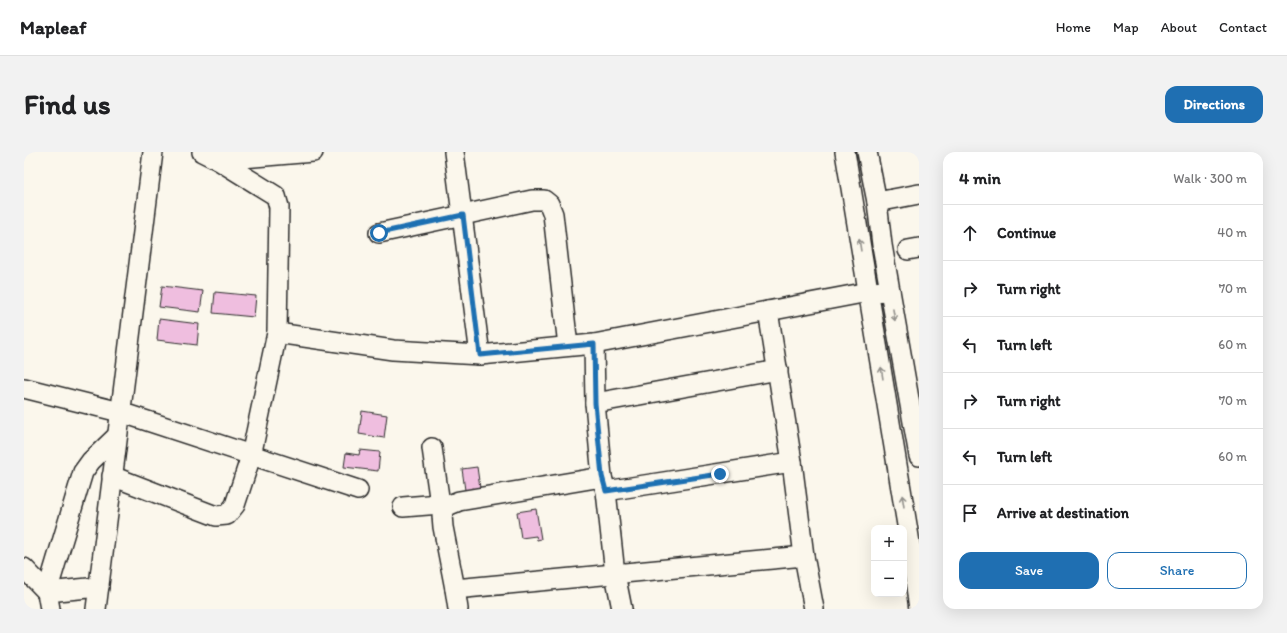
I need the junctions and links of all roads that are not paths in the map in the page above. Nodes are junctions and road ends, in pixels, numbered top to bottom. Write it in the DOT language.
graph roads {
  1 [pos="153,152"];
  2 [pos="313,152"];
  3 [pos="454,152"];
  4 [pos="845,152"];
  5 [pos="867,152"];
  6 [pos="210,156"];
  7 [pos="919,194"];
  8 [pos="877,202"];
  9 [pos="463,215"];
  10 [pos="379,233"];
  11 [pos="890,291"];
  12 [pos="868,292"];
  13 [pos="768,311"];
  14 [pos="277,333"];
  15 [pos="594,344"];
  16 [pos="568,346"];
  17 [pos="480,355"];
  18 [pos="778,370"];
  19 [pos="24,388"];
  20 [pos="595,403"];
  21 [pos="120,412"];
  22 [pos="117,436"];
  23 [pos="432,448"];
  24 [pos="251,456"];
  25 [pos="919,456"];
  26 [pos="792,462"];
  27 [pos="112,476"];
  28 [pos="604,484"];
  29 [pos="358,490"];
  30 [pos="444,505"];
  31 [pos="403,508"];
  32 [pos="913,529"];
  33 [pos="804,556"];
  34 [pos="24,568"];
  35 [pos="615,574"];
  36 [pos="98,587"];
  37 [pos="455,589"];
  38 [pos="48,601"];
  39 [pos="96,609"];
  40 [pos="458,609"];
  41 [pos="622,609"];
  42 [pos="814,609"];
  43 [pos="919,609"];
  1 -- 21 [label="street"];
  2 -- 6 [label="street"];
  3 -- 9 [label="street"];
  12 -- 4 [label="street, one-way"];
  5 -- 8 [label="street"];
  6 -- 14 [label="street"];
  7 -- 8 [label="street"];
  8 -- 11 [label="street"];
  9 -- 10 [label="street"];
  9 -- 16 [label="street"];
  9 -- 17 [label="street"];
  11 -- 12 [label="street"];
  11 -- 25 [label="street, one-way"];
  12 -- 13 [label="street"];
  32 -- 12 [label="street, one-way"];
  13 -- 15 [label="street"];
  13 -- 18 [label="street"];
  14 -- 17 [label="street"];
  14 -- 24 [label="street"];
  15 -- 16 [label="street"];
  15 -- 20 [label="street"];
  16 -- 17 [label="street"];
  18 -- 20 [label="street"];
  18 -- 26 [label="street"];
  19 -- 21 [label="street"];
  20 -- 28 [label="street"];
  21 -- 22 [label="street"];
  21 -- 24 [label="street"];
  22 -- 27 [label="street"];
  22 -- 38 [label="street"];
  23 -- 30 [label="street"];
  24 -- 27 [label="street"];
  24 -- 29 [label="street"];
  26 -- 28 [label="street"];
  26 -- 33 [label="street"];
  27 -- 36 [label="street"];
  28 -- 30 [label="street"];
  28 -- 35 [label="street"];
  30 -- 31 [label="street"];
  30 -- 37 [label="street"];
  32 -- 43 [label="street"];
  33 -- 35 [label="street"];
  33 -- 42 [label="street"];
  34 -- 38 [label="street"];
  35 -- 37 [label="street"];
  35 -- 41 [label="street"];
  36 -- 38 [label="street"];
  36 -- 39 [label="street"];
  37 -- 40 [label="street"];
}
